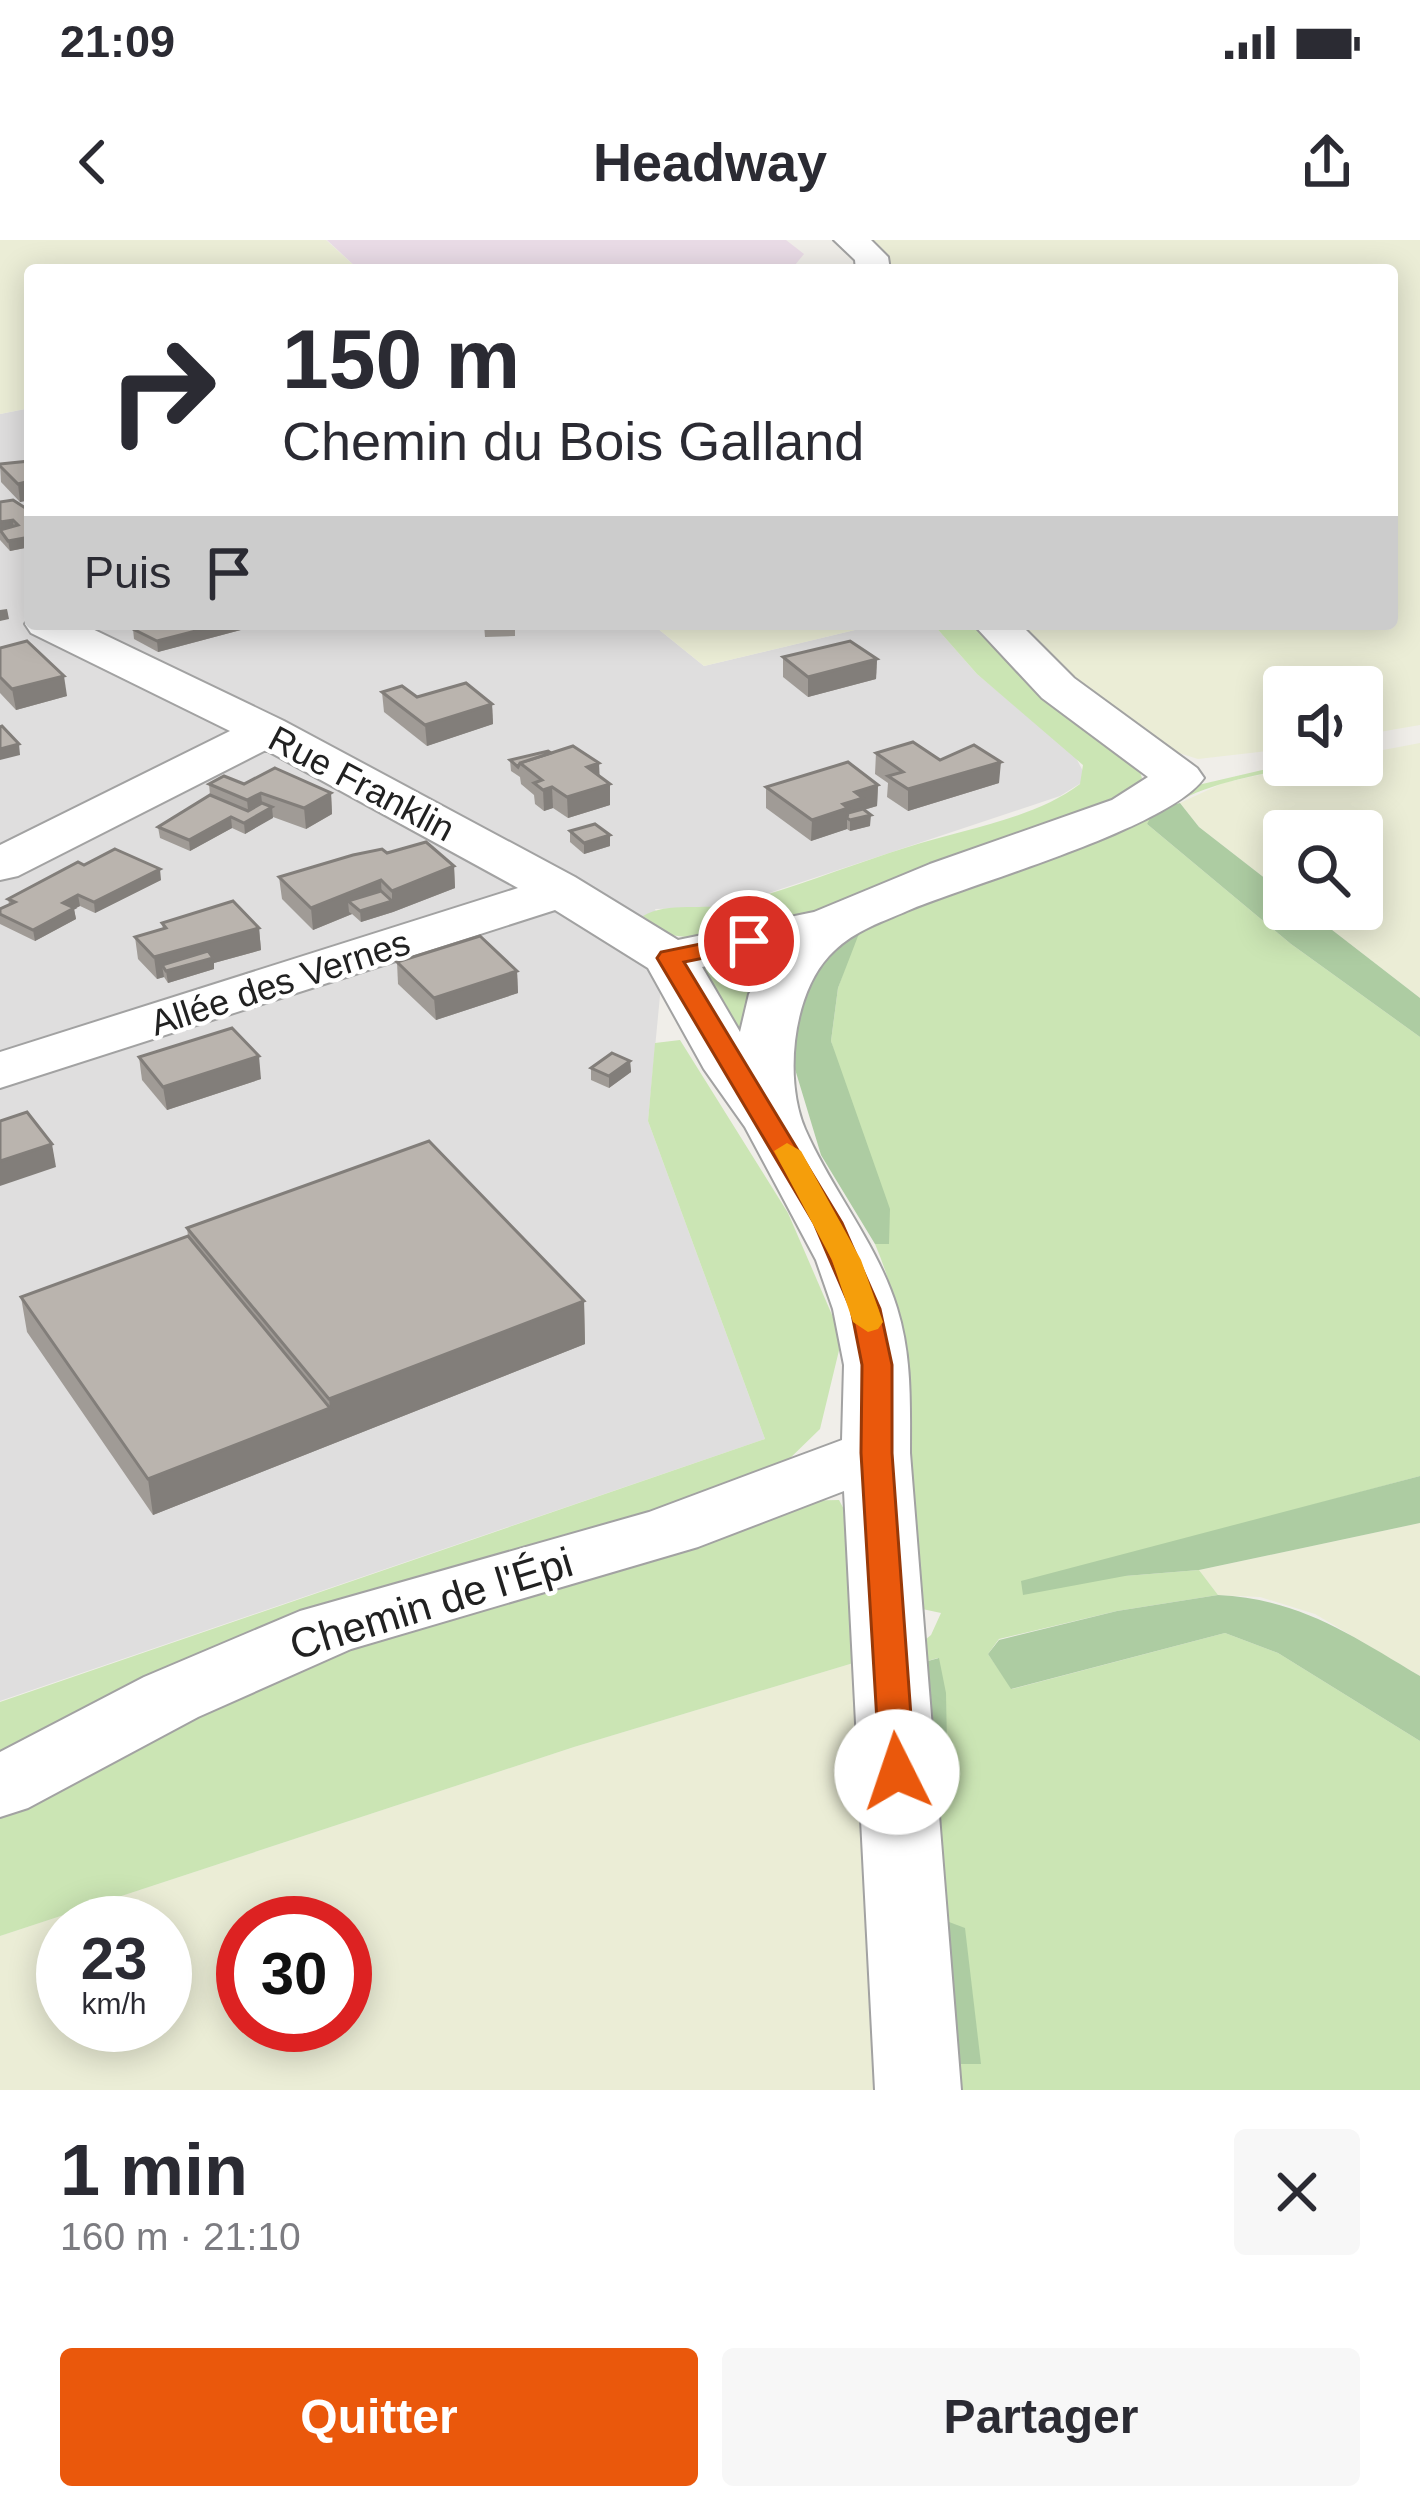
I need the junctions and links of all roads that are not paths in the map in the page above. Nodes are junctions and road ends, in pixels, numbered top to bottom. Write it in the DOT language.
graph roads {
  1 [pos="851,240"];
  2 [pos="872,264"];
  3 [pos="59,630"];
  4 [pos="1001,630"];
  5 [pos="267,731"];
  6 [pos="0,865"];
  7 [pos="557,888"];
  8 [pos="829,925"];
  9 [pos="670,958"];
  10 [pos="0,1071"];
  11 [pos="774,1126"];
  12 [pos="877,1453"];
  13 [pos="0,1787"];
  14 [pos="918,2090"];
  1 -- 2 [label="street"];
  3 -- 5 [label="street, Rue Franklin"];
  4 -- 8 [label="street"];
  5 -- 6 [label="street"];
  5 -- 7 [label="street, Rue Franklin"];
  7 -- 9 [label="street, Rue Franklin"];
  7 -- 10 [label="street, Allée des Vernes"];
  8 -- 9 [label="street"];
  8 -- 11 [label="street"];
  9 -- 11 [label="street"];
  11 -- 12 [label="street"];
  12 -- 13 [label="street, Chemin de l'Épi"];
  12 -- 14 [label="street"];
}
